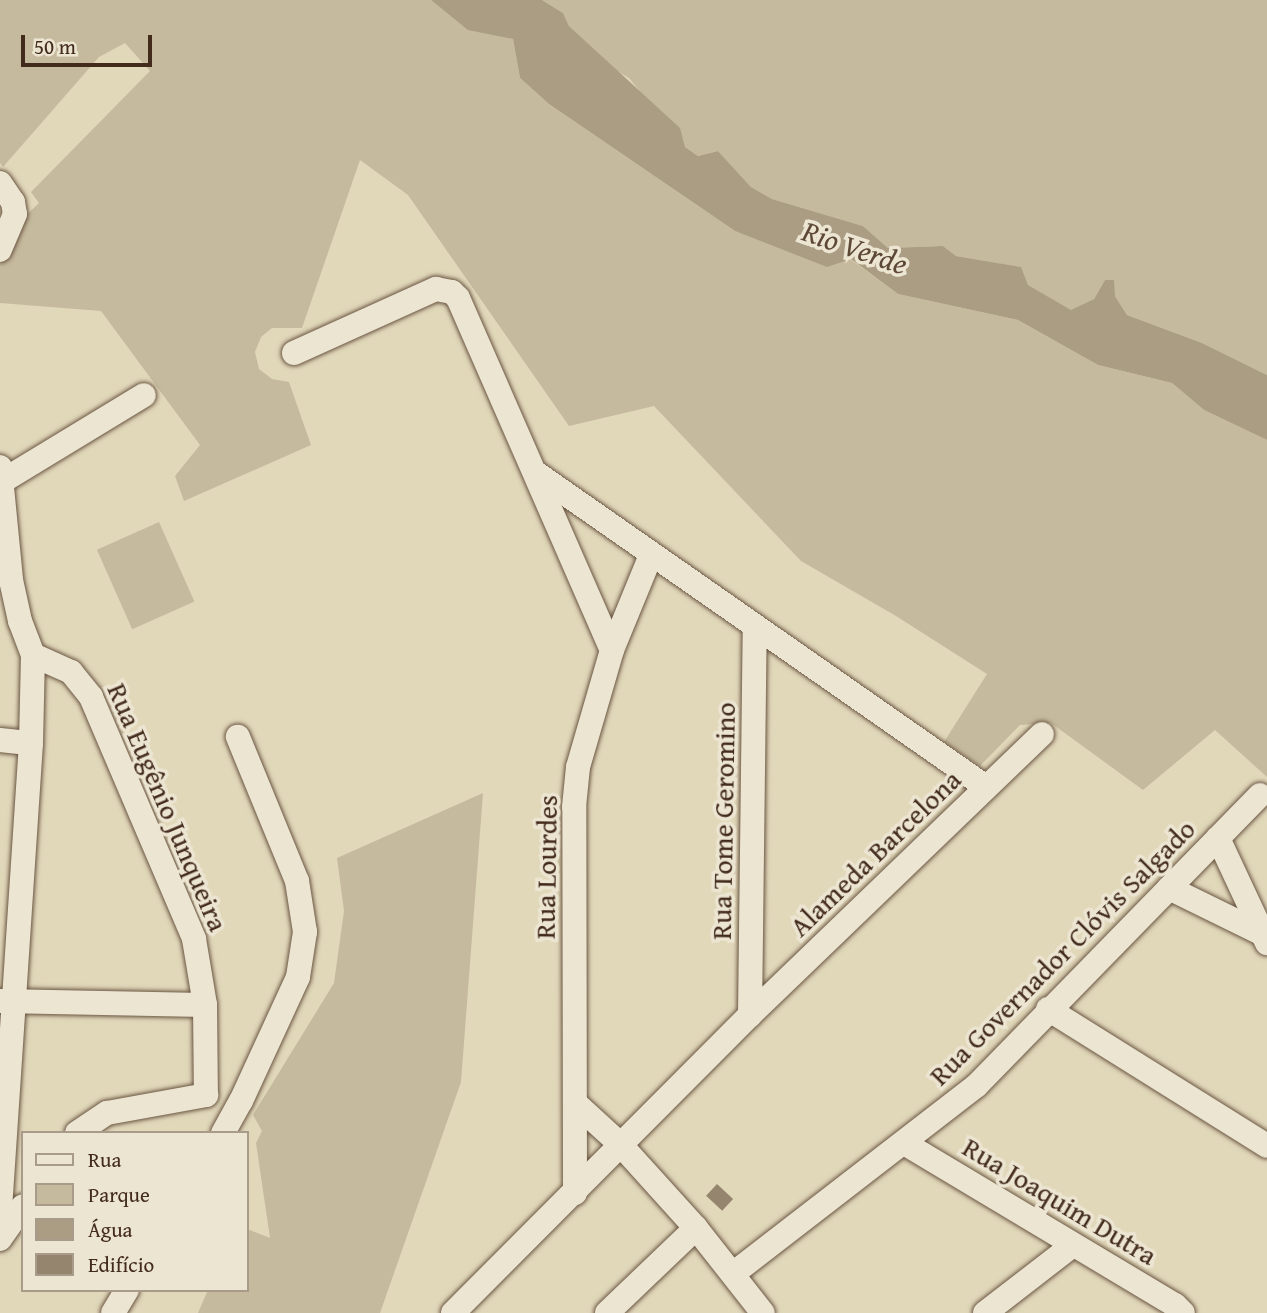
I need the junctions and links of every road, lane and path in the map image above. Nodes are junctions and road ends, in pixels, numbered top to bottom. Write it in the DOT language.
graph roads {
  1 [pos="0,183"];
  2 [pos="0,250"];
  3 [pos="294,353"];
  4 [pos="144,395"];
  5 [pos="535,473"];
  6 [pos="1,474"];
  7 [pos="651,555"];
  8 [pos="755,628"];
  9 [pos="612,650"];
  10 [pos="33,655"];
  11 [pos="1042,734"];
  12 [pos="237,737"];
  13 [pos="0,740"];
  14 [pos="31,743"];
  15 [pos="986,787"];
  16 [pos="1260,795"];
  17 [pos="1218,838"];
  18 [pos="1169,888"];
  19 [pos="1265,939"];
  20 [pos="6,1002"];
  21 [pos="205,1005"];
  22 [pos="1048,1009"];
  23 [pos="750,1015"];
  24 [pos="206,1095"];
  25 [pos="575,1103"];
  26 [pos="227,1127"];
  27 [pos="79,1131"];
  28 [pos="905,1143"];
  29 [pos="620,1144"];
  30 [pos="1267,1146"];
  31 [pos="575,1193"];
  32 [pos="21,1209"];
  33 [pos="0,1211"];
  34 [pos="696,1228"];
  35 [pos="0,1239"];
  36 [pos="1073,1245"];
  37 [pos="734,1273"];
  38 [pos="126,1292"];
  39 [pos="113,1313"];
  40 [pos="453,1313"];
  41 [pos="607,1313"];
  42 [pos="763,1313"];
  43 [pos="985,1313"];
  44 [pos="1183,1313"];
  1 -- 2 [label="street"];
  3 -- 5 [label="street"];
  4 -- 6 [label="street"];
  5 -- 7 [label="street"];
  5 -- 9 [label="street"];
  6 -- 10 [label="street"];
  7 -- 8 [label="street"];
  7 -- 9 [label="street, Rua Lourdes"];
  8 -- 15 [label="street"];
  8 -- 23 [label="street, Rua Tome Geromino"];
  9 -- 25 [label="street, Rua Lourdes"];
  10 -- 14 [label="street"];
  10 -- 21 [label="street, Rua Eugênio Junqueira"];
  11 -- 15 [label="street, Alameda Barcelona"];
  12 -- 26 [label="street"];
  13 -- 14 [label="street"];
  14 -- 20 [label="street"];
  15 -- 23 [label="street, Alameda Barcelona"];
  16 -- 17 [label="street, Rua Governador Clóvis Salgado"];
  17 -- 18 [label="street, Rua Governador Clóvis Salgado"];
  17 -- 19 [label="street"];
  18 -- 19 [label="street"];
  18 -- 22 [label="street, Rua Governador Clóvis Salgado"];
  20 -- 21 [label="street"];
  20 -- 33 [label="street"];
  21 -- 24 [label="street, Rua Eugênio Junqueira"];
  22 -- 28 [label="street, Rua Governador Clóvis Salgado"];
  22 -- 30 [label="street"];
  23 -- 29 [label="street, Alameda Barcelona"];
  24 -- 26 [label="street"];
  24 -- 27 [label="street"];
  25 -- 29 [label="street"];
  25 -- 31 [label="street, Rua Lourdes"];
  28 -- 36 [label="street, Rua Joaquim Dutra"];
  28 -- 37 [label="street, Rua Governador Clóvis Salgado"];
  29 -- 31 [label="street, Alameda Barcelona"];
  29 -- 34 [label="street"];
  31 -- 40 [label="street, Alameda Barcelona"];
  32 -- 35 [label="street"];
  34 -- 37 [label="street"];
  34 -- 41 [label="street"];
  36 -- 43 [label="street"];
  36 -- 44 [label="street, Rua Joaquim Dutra"];
  37 -- 42 [label="street"];
  38 -- 39 [label="street"];
}
